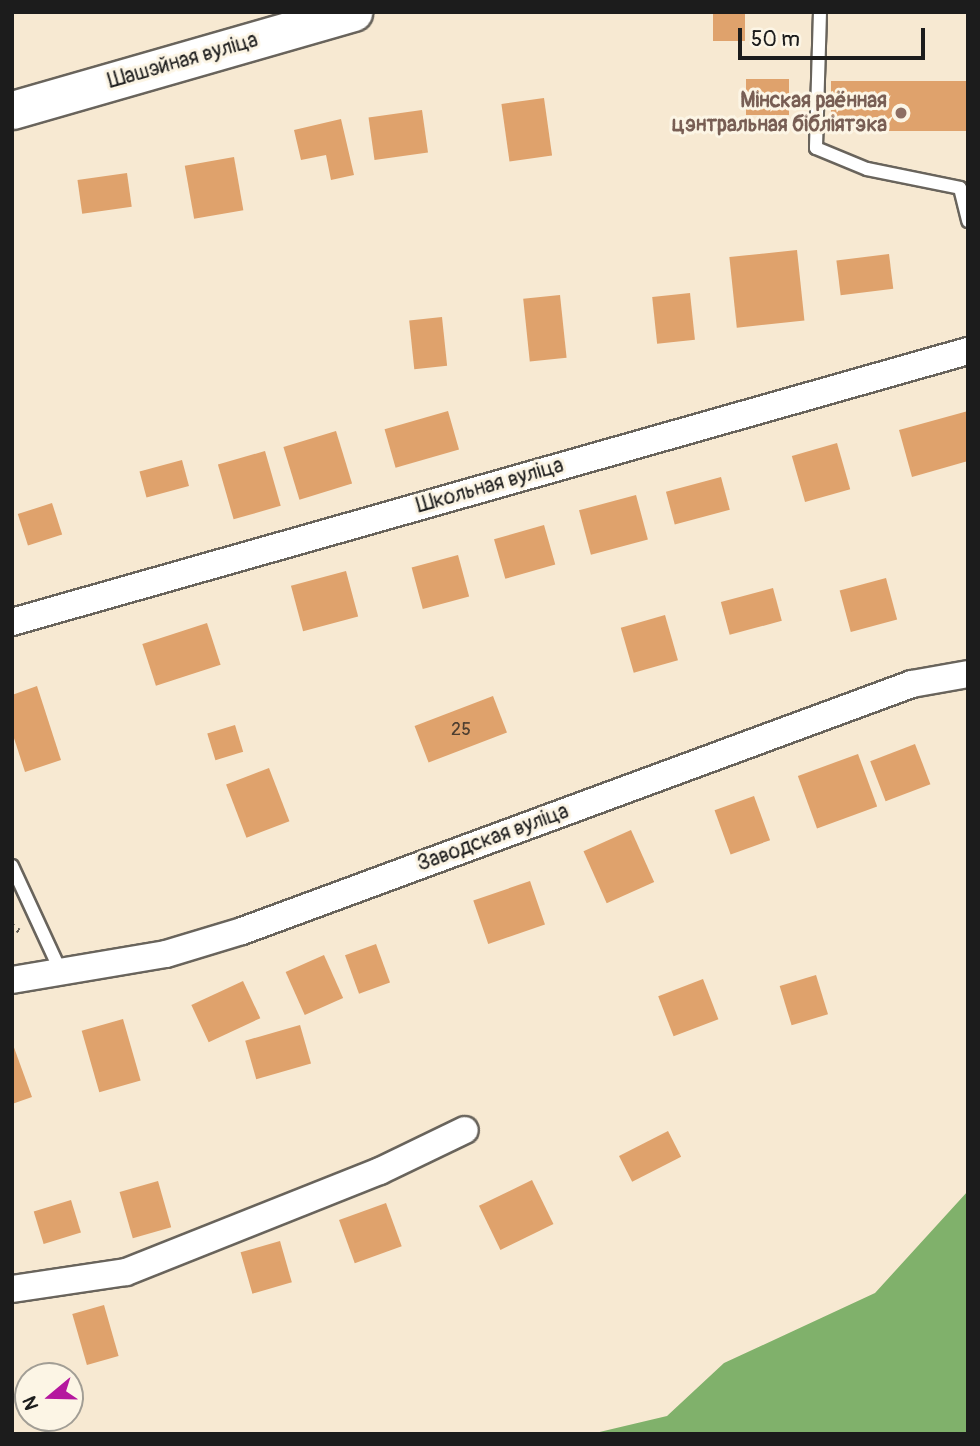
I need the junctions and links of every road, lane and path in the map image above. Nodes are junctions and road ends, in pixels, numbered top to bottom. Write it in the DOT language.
graph roads {
  1 [pos="353,12"];
  2 [pos="820,12"];
  3 [pos="12,110"];
  4 [pos="968,221"];
  5 [pos="968,351"];
  6 [pos="12,622"];
  7 [pos="968,674"];
  8 [pos="12,866"];
  9 [pos="62,974"];
  10 [pos="12,980"];
  11 [pos="465,1130"];
  12 [pos="12,1289"];
  1 -- 3 [label="main road, Шашэйная вуліца"];
  2 -- 4 [label="lane"];
  5 -- 6 [label="street, Школьная вуліца"];
  7 -- 9 [label="street, Заводская вуліца"];
  8 -- 9 [label="lane"];
  9 -- 10 [label="street, Заводская вуліца"];
  11 -- 12 [label="street"];
}
